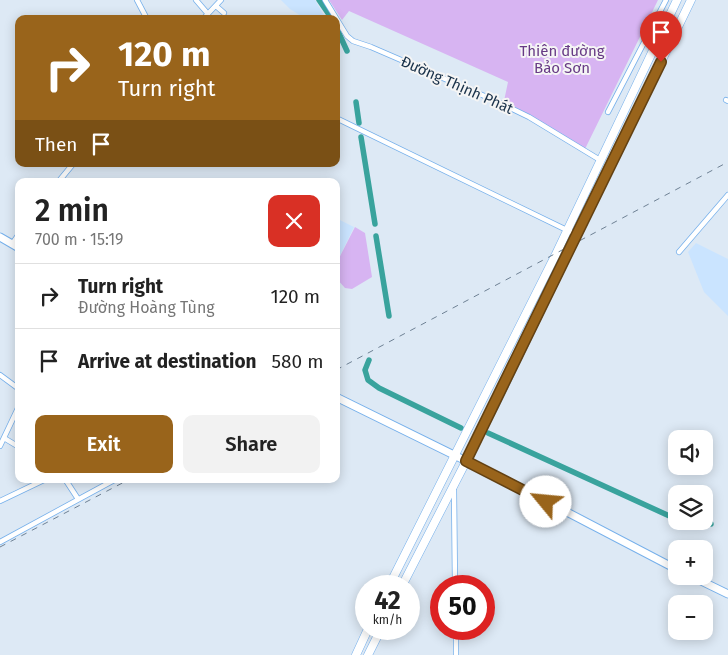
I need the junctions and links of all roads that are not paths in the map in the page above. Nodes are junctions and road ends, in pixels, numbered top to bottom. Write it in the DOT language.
graph roads {
  1 [pos="137,0"];
  2 [pos="196,0"];
  3 [pos="221,0"];
  4 [pos="325,0"];
  5 [pos="666,0"];
  6 [pos="677,0"];
  7 [pos="691,0"];
  8 [pos="216,6"];
  9 [pos="662,8"];
  10 [pos="671,12"];
  11 [pos="224,13"];
  12 [pos="208,14"];
  13 [pos="145,15"];
  14 [pos="332,15"];
  15 [pos="665,24"];
  16 [pos="340,26"];
  17 [pos="677,29"];
  18 [pos="608,112"];
  19 [pos="621,116"];
  20 [pos="340,120"];
  21 [pos="632,121"];
  22 [pos="600,160"];
  23 [pos="71,167"];
  24 [pos="61,178"];
  25 [pos="728,195"];
  26 [pos="567,230"];
  27 [pos="577,235"];
  28 [pos="0,237"];
  29 [pos="15,245"];
  30 [pos="679,252"];
  31 [pos="0,375"];
  32 [pos="15,386"];
  33 [pos="340,399"];
  34 [pos="15,415"];
  35 [pos="4,438"];
  36 [pos="15,445"];
  37 [pos="0,446"];
  38 [pos="454,455"];
  39 [pos="466,461"];
  40 [pos="38,483"];
  41 [pos="68,483"];
  42 [pos="108,483"];
  43 [pos="454,485"];
  44 [pos="78,499"];
  45 [pos="0,501"];
  46 [pos="0,542"];
  47 [pos="668,565"];
  48 [pos="394,575"];
  49 [pos="408,575"];
  50 [pos="456,575"];
  51 [pos="710,585"];
  52 [pos="728,594"];
  53 [pos="363,640"];
  54 [pos="376,640"];
  55 [pos="456,640"];
  56 [pos="356,655"];
  57 [pos="368,655"];
  58 [pos="456,655"];
  1 -- 13 [label="street"];
  2 -- 12 [label="street"];
  3 -- 8 [label="street"];
  4 -- 14 [label="street, Đường Thịnh Phát"];
  5 -- 9 [label="street"];
  6 -- 10 [label="main road"];
  7 -- 17 [label="main road"];
  8 -- 11 [label="street"];
  8 -- 12 [label="street"];
  9 -- 10 [label="street"];
  9 -- 18 [label="street"];
  10 -- 15 [label="main road"];
  15 -- 17 [label="main road"];
  15 -- 19 [label="main road"];
  16 -- 22 [label="street, Đường Thịnh Phát"];
  17 -- 21 [label="main road"];
  19 -- 21 [label="main road"];
  19 -- 22 [label="main road"];
  20 -- 26 [label="street"];
  21 -- 27 [label="main road"];
  22 -- 26 [label="main road"];
  23 -- 24 [label="street"];
  25 -- 30 [label="street"];
  26 -- 27 [label="street"];
  26 -- 38 [label="main road"];
  27 -- 39 [label="main road"];
  28 -- 29 [label="main road"];
  31 -- 32 [label="street"];
  33 -- 38 [label="main road"];
  34 -- 35 [label="street"];
  35 -- 36 [label="street"];
  35 -- 37 [label="street"];
  38 -- 39 [label="main road"];
  38 -- 48 [label="main road"];
  39 -- 43 [label="main road"];
  39 -- 47 [label="main road"];
  40 -- 45 [label="street"];
  41 -- 44 [label="street"];
  42 -- 44 [label="street"];
  43 -- 49 [label="main road"];
  43 -- 50 [label="street"];
  44 -- 46 [label="street"];
  51 -- 52 [label="main road"];
  53 -- 56 [label="main road"];
  54 -- 57 [label="main road"];
  55 -- 58 [label="street"];
}
